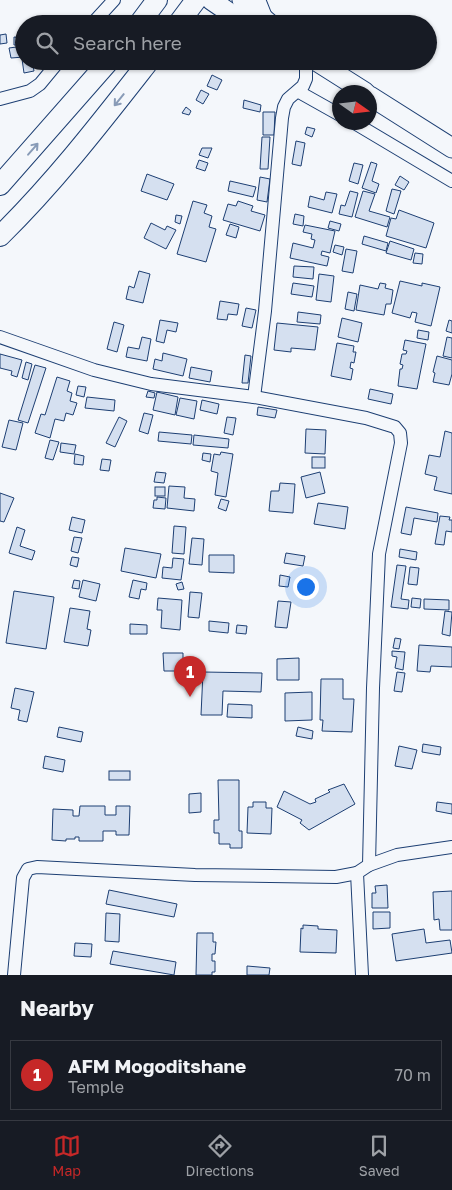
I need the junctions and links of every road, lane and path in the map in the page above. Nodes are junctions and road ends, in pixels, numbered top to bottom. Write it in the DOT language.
graph roads {
  1 [pos="114,0"];
  2 [pos="157,0"];
  3 [pos="196,0"];
  4 [pos="211,0"];
  5 [pos="242,0"];
  6 [pos="100,15"];
  7 [pos="146,15"];
  8 [pos="185,15"];
  9 [pos="255,15"];
  10 [pos="257,15"];
  11 [pos="52,70"];
  12 [pos="101,70"];
  13 [pos="142,70"];
  14 [pos="306,70"];
  15 [pos="330,70"];
  16 [pos="354,85"];
  17 [pos="298,92"];
  18 [pos="0,99"];
  19 [pos="377,100"];
  20 [pos="332,111"];
  21 [pos="366,130"];
  22 [pos="452,148"];
  23 [pos="452,181"];
  24 [pos="0,185"];
  25 [pos="0,236"];
  26 [pos="0,337"];
  27 [pos="254,397"];
  28 [pos="452,847"];
  29 [pos="369,865"];
  30 [pos="357,873"];
  31 [pos="14,975"];
  32 [pos="362,975"];
  1 -- 6 [label="street"];
  2 -- 7 [label="main road"];
  3 -- 8 [label="main road"];
  4 -- 9 [label="main road"];
  5 -- 10 [label="main road"];
  11 -- 18 [label="street"];
  24 -- 12 [label="main road, one-way"];
  13 -- 25 [label="main road, one-way"];
  14 -- 17 [label="street"];
  15 -- 16 [label="main road"];
  17 -- 20 [label="street"];
  17 -- 27 [label="street"];
  19 -- 22 [label="main road"];
  21 -- 23 [label="street"];
  26 -- 27 [label="street"];
  27 -- 29 [label="street"];
  28 -- 29 [label="street"];
  29 -- 30 [label="street"];
  30 -- 31 [label="street"];
  30 -- 32 [label="street"];
}
